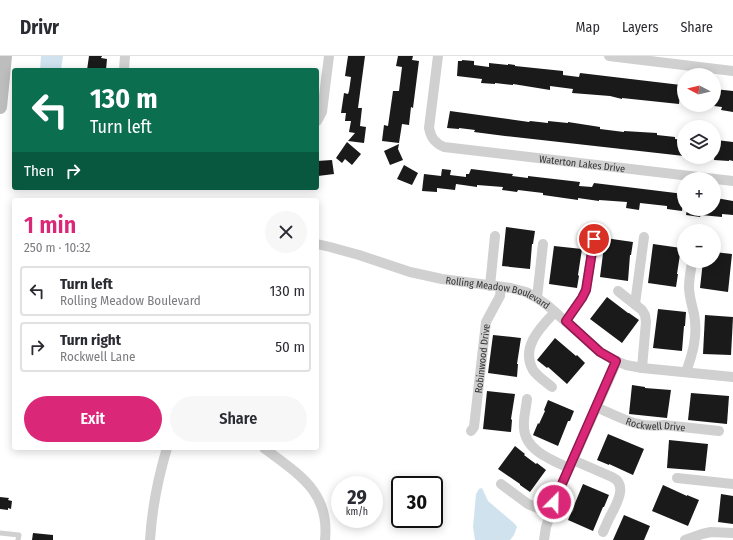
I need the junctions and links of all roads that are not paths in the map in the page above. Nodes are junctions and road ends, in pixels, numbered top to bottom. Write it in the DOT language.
graph roads {
  1 [pos="5,56"];
  2 [pos="125,56"];
  3 [pos="329,56"];
  4 [pos="438,56"];
  5 [pos="609,56"];
  6 [pos="124,68"];
  7 [pos="733,71"];
  8 [pos="0,107"];
  9 [pos="319,117"];
  10 [pos="733,181"];
  11 [pos="496,236"];
  12 [pos="644,237"];
  13 [pos="594,239"];
  14 [pos="319,244"];
  15 [pos="543,244"];
  16 [pos="691,268"];
  17 [pos="490,286"];
  18 [pos="501,287"];
  19 [pos="618,291"];
  20 [pos="537,298"];
  21 [pos="635,304"];
  22 [pos="555,312"];
  23 [pos="566,321"];
  24 [pos="616,361"];
  25 [pos="642,368"];
  26 [pos="686,372"];
  27 [pos="733,377"];
  28 [pos="552,387"];
  29 [pos="527,399"];
  30 [pos="596,407"];
  31 [pos="471,431"];
  32 [pos="718,431"];
  33 [pos="166,450"];
  34 [pos="267,450"];
  35 [pos="571,464"];
  36 [pos="677,478"];
  37 [pos="501,484"];
  38 [pos="733,484"];
  39 [pos="550,513"];
  40 [pos="603,532"];
  41 [pos="0,533"];
  42 [pos="733,533"];
  43 [pos="18,540"];
  44 [pos="150,540"];
  45 [pos="325,540"];
  46 [pos="544,540"];
  47 [pos="685,540"];
  1 -- 8 [label="main road"];
  2 -- 6 [label="street"];
  3 -- 9 [label="street"];
  4 -- 10 [label="street, Waterton Lakes Drive"];
  5 -- 7 [label="street"];
  11 -- 17 [label="street"];
  12 -- 21 [label="street"];
  13 -- 23 [label="street"];
  14 -- 17 [label="street, Rolling Meadow Boulevard"];
  15 -- 20 [label="street"];
  16 -- 26 [label="street"];
  17 -- 18 [label="street, Rolling Meadow Boulevard"];
  18 -- 20 [label="street, Rolling Meadow Boulevard"];
  18 -- 31 [label="street, Robinwood Drive"];
  19 -- 21 [label="street"];
  20 -- 22 [label="street, Rolling Meadow Boulevard"];
  21 -- 25 [label="street"];
  22 -- 23 [label="street, Rolling Meadow Boulevard"];
  22 -- 28 [label="street"];
  23 -- 24 [label="street, Rolling Meadow Boulevard"];
  24 -- 25 [label="street, Rolling Meadow Boulevard"];
  24 -- 30 [label="street"];
  25 -- 26 [label="street, Rolling Meadow Boulevard"];
  26 -- 27 [label="street, Rolling Meadow Boulevard"];
  29 -- 35 [label="street"];
  30 -- 32 [label="street, Rockwell Drive"];
  30 -- 35 [label="street"];
  33 -- 44 [label="street"];
  34 -- 45 [label="street"];
  35 -- 39 [label="street"];
  35 -- 40 [label="street"];
  36 -- 38 [label="street"];
  37 -- 39 [label="street"];
  39 -- 46 [label="street"];
  41 -- 43 [label="lane"];
  42 -- 47 [label="street"];
}
